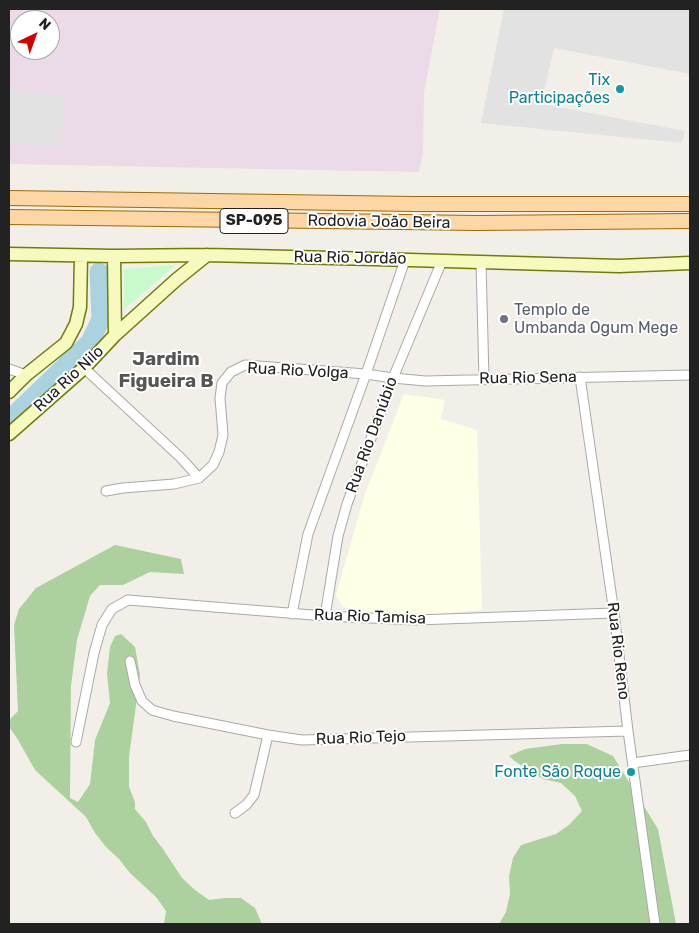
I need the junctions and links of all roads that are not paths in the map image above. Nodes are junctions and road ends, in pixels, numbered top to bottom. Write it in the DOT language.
graph roads {
  1 [pos="9,198"];
  2 [pos="690,204"];
  3 [pos="9,217"];
  4 [pos="690,222"];
  5 [pos="9,254"];
  6 [pos="207,255"];
  7 [pos="81,256"];
  8 [pos="114,256"];
  9 [pos="405,260"];
  10 [pos="442,261"];
  11 [pos="481,262"];
  12 [pos="690,263"];
  13 [pos="115,335"];
  14 [pos="84,368"];
  15 [pos="9,369"];
  16 [pos="366,374"];
  17 [pos="26,375"];
  18 [pos="690,375"];
  19 [pos="580,377"];
  20 [pos="393,378"];
  21 [pos="484,379"];
  22 [pos="9,392"];
  23 [pos="9,434"];
  24 [pos="199,478"];
  25 [pos="106,491"];
  26 [pos="292,614"];
  27 [pos="614,614"];
  28 [pos="325,616"];
  29 [pos="130,660"];
  30 [pos="628,731"];
  31 [pos="268,735"];
  32 [pos="76,742"];
  33 [pos="690,755"];
  34 [pos="633,763"];
  35 [pos="235,813"];
  36 [pos="655,924"];
  1 -- 2 [label="main road, Rodovia João Beira / SP-095"];
  3 -- 4 [label="main road, Rodovia João Beira / SP-095"];
  5 -- 7 [label="street, Rua Rio Jordão"];
  6 -- 8 [label="street, Rua Rio Jordão"];
  6 -- 9 [label="street, Rua Rio Jordão"];
  6 -- 13 [label="street"];
  7 -- 8 [label="street, Rua Rio Jordão"];
  7 -- 17 [label="street"];
  8 -- 13 [label="street, Rua Rio Nilo"];
  9 -- 10 [label="street, Rua Rio Jordão"];
  9 -- 16 [label="street, Rua Rio Danúbio"];
  10 -- 11 [label="street, Rua Rio Jordão"];
  10 -- 20 [label="street, Rua Rio Danúbio"];
  11 -- 12 [label="street, Rua Rio Jordão"];
  11 -- 21 [label="street"];
  13 -- 14 [label="street, Rua Rio Nilo"];
  14 -- 23 [label="street, Rua Rio Nilo"];
  14 -- 24 [label="street"];
  15 -- 17 [label="street"];
  16 -- 20 [label="street, Rua Rio Sena"];
  16 -- 24 [label="street, Rua Rio Volga"];
  16 -- 26 [label="street, Rua Rio Danúbio"];
  17 -- 22 [label="street"];
  18 -- 19 [label="street, Rua Rio Sena"];
  19 -- 21 [label="street, Rua Rio Sena"];
  19 -- 27 [label="street, Rua Rio Reno"];
  20 -- 21 [label="street, Rua Rio Sena"];
  20 -- 28 [label="street, Rua Rio Danúbio"];
  24 -- 25 [label="street"];
  26 -- 28 [label="street, Rua Rio Tamisa"];
  26 -- 32 [label="street, Rua Rio Tamisa"];
  27 -- 28 [label="street, Rua Rio Tamisa"];
  27 -- 30 [label="street, Rua Rio Reno"];
  29 -- 31 [label="street, Rua Rio Tejo"];
  30 -- 31 [label="street, Rua Rio Tejo"];
  30 -- 34 [label="street, Rua Rio Reno"];
  31 -- 35 [label="street"];
  33 -- 34 [label="street"];
  34 -- 36 [label="street, Rua Rio Reno"];
}
